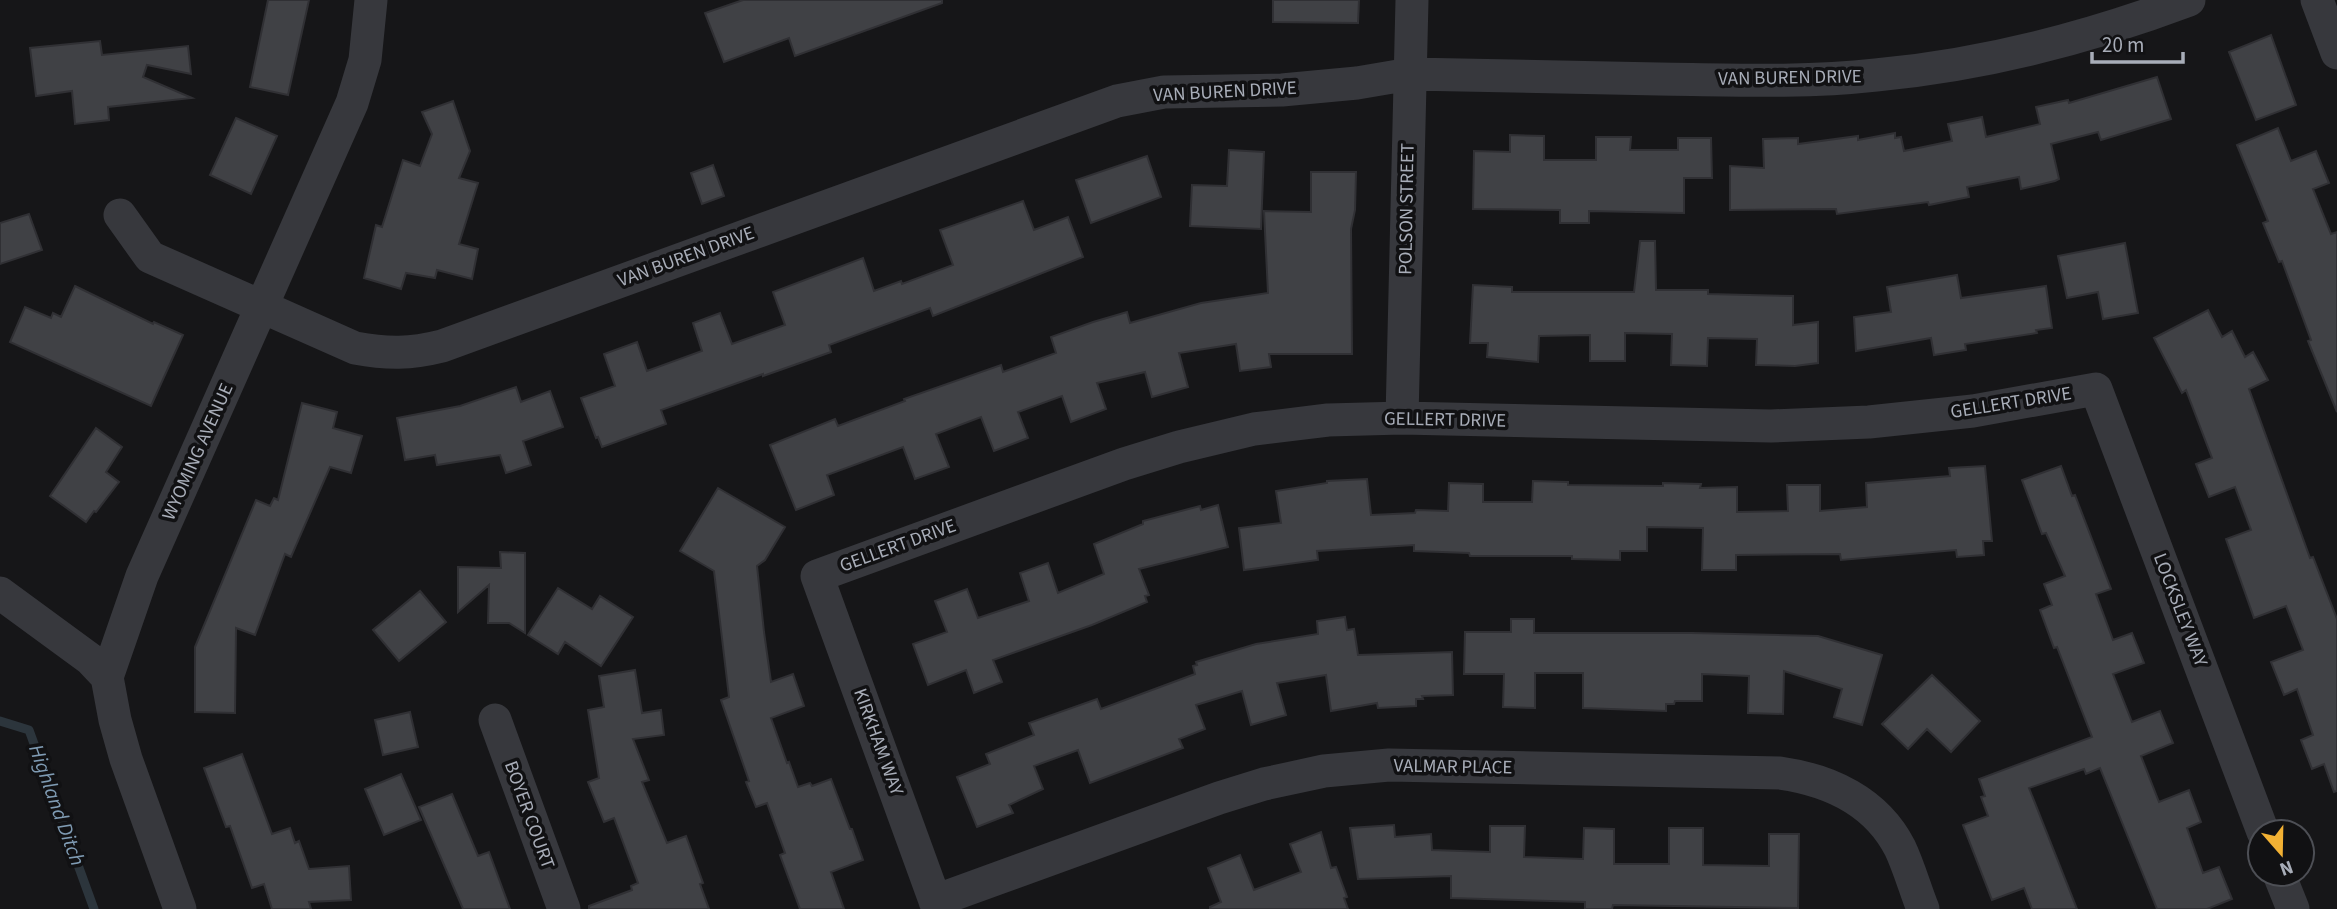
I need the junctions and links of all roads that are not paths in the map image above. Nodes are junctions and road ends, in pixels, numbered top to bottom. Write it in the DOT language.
graph roads {
  1 [pos="371,0"];
  2 [pos="1412,0"];
  3 [pos="2189,0"];
  4 [pos="2317,0"];
  5 [pos="2337,53"];
  6 [pos="1410,74"];
  7 [pos="120,215"];
  8 [pos="261,308"];
  9 [pos="2096,388"];
  10 [pos="1402,418"];
  11 [pos="817,576"];
  12 [pos="0,593"];
  13 [pos="107,677"];
  14 [pos="495,720"];
  15 [pos="2258,818"];
  16 [pos="2285,888"];
  17 [pos="937,905"];
  18 [pos="180,909"];
  19 [pos="564,909"];
  20 [pos="1923,909"];
  21 [pos="2293,909"];
  1 -- 8 [label="street, WYOMING AVENUE"];
  2 -- 6 [label="street, POLSON STREET"];
  3 -- 6 [label="street, VAN BUREN DRIVE"];
  4 -- 5 [label="street"];
  6 -- 8 [label="street, VAN BUREN DRIVE"];
  6 -- 10 [label="street, POLSON STREET"];
  7 -- 8 [label="street, VAN BUREN DRIVE"];
  8 -- 13 [label="street, WYOMING AVENUE"];
  9 -- 10 [label="street, GELLERT DRIVE"];
  9 -- 15 [label="street, LOCKSLEY WAY"];
  10 -- 11 [label="street, GELLERT DRIVE"];
  11 -- 17 [label="street, KIRKHAM WAY"];
  12 -- 13 [label="street"];
  13 -- 18 [label="street, WYOMING AVENUE"];
  14 -- 19 [label="street, BOYER COURT"];
  16 -- 21 [label="street"];
  17 -- 20 [label="street, VALMAR PLACE"];
}
